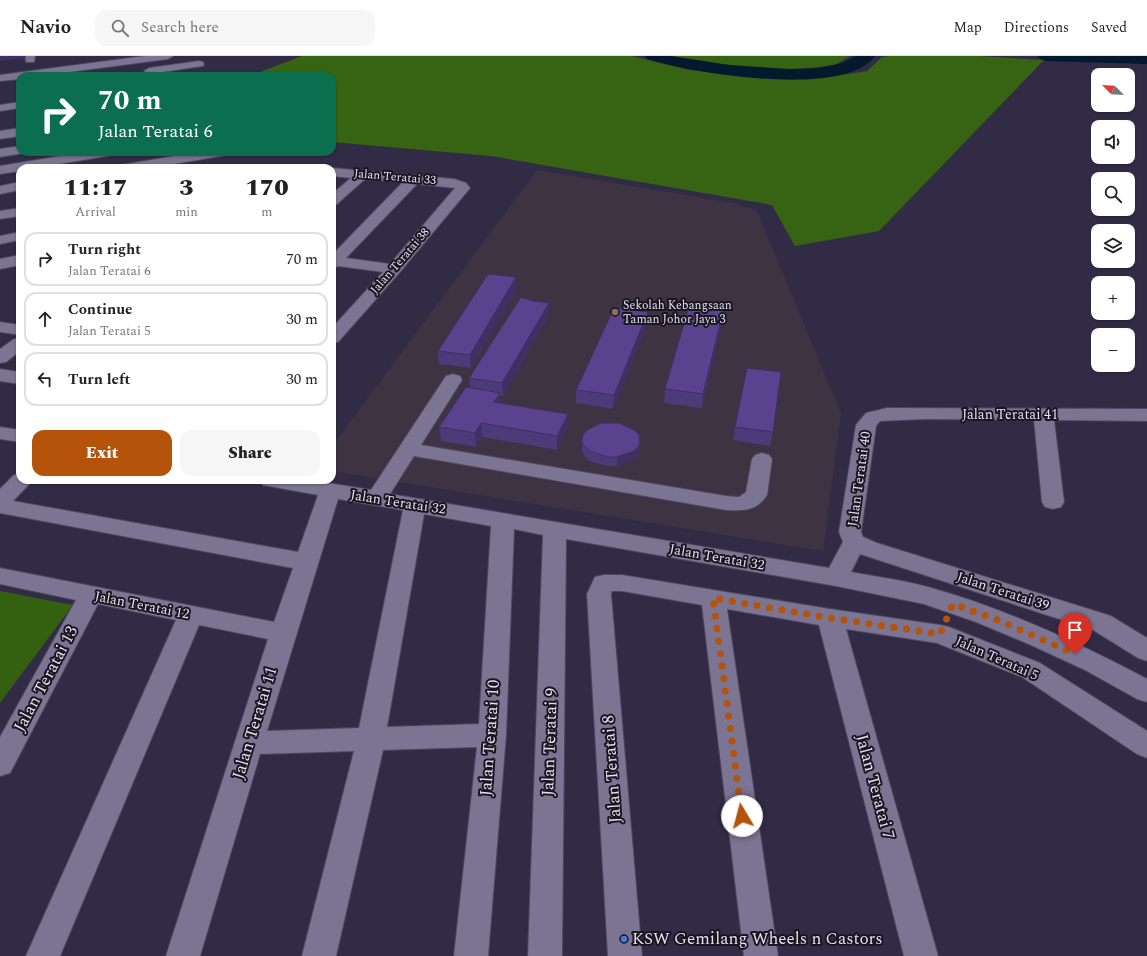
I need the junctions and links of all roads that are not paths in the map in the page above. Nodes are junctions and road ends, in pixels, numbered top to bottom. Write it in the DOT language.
graph roads {
  1 [pos="168,56"];
  2 [pos="43,58"];
  3 [pos="28,59"];
  4 [pos="199,63"];
  5 [pos="60,72"];
  6 [pos="140,72"];
  7 [pos="16,77"];
  8 [pos="0,78"];
  9 [pos="16,104"];
  10 [pos="0,106"];
  11 [pos="16,133"];
  12 [pos="0,135"];
  13 [pos="16,151"];
  14 [pos="0,153"];
  15 [pos="74,156"];
  16 [pos="198,156"];
  17 [pos="32,164"];
  18 [pos="150,164"];
  19 [pos="16,167"];
  20 [pos="0,170"];
  21 [pos="336,172"];
  22 [pos="363,174"];
  23 [pos="414,179"];
  24 [pos="459,184"];
  25 [pos="16,187"];
  26 [pos="0,190"];
  27 [pos="336,198"];
  28 [pos="16,213"];
  29 [pos="0,215"];
  30 [pos="16,237"];
  31 [pos="0,240"];
  32 [pos="336,259"];
  33 [pos="16,261"];
  34 [pos="336,262"];
  35 [pos="0,264"];
  36 [pos="394,269"];
  37 [pos="0,327"];
  38 [pos="16,329"];
  39 [pos="336,334"];
  40 [pos="16,346"];
  41 [pos="0,358"];
  42 [pos="0,375"];
  43 [pos="16,377"];
  44 [pos="453,380"];
  45 [pos="1043,414"];
  46 [pos="1147,414"];
  47 [pos="872,417"];
  48 [pos="0,432"];
  49 [pos="16,435"];
  50 [pos="409,449"];
  51 [pos="762,458"];
  52 [pos="18,484"];
  53 [pos="295,484"];
  54 [pos="330,490"];
  55 [pos="376,499"];
  56 [pos="0,501"];
  57 [pos="1053,502"];
  58 [pos="415,505"];
  59 [pos="0,506"];
  60 [pos="503,519"];
  61 [pos="555,529"];
  62 [pos="854,542"];
  63 [pos="306,562"];
  64 [pos="0,576"];
  65 [pos="836,578"];
  66 [pos="604,583"];
  67 [pos="91,594"];
  68 [pos="713,598"];
  69 [pos="953,604"];
  70 [pos="191,614"];
  71 [pos="830,618"];
  72 [pos="283,633"];
  73 [pos="940,634"];
  74 [pos="1147,651"];
  75 [pos="1147,691"];
  76 [pos="492,735"];
  77 [pos="371,739"];
  78 [pos="249,743"];
  79 [pos="1147,746"];
  80 [pos="0,764"];
  81 [pos="43,956"];
  82 [pos="183,956"];
  83 [pos="319,956"];
  84 [pos="471,956"];
  85 [pos="545,956"];
  86 [pos="625,956"];
  87 [pos="761,956"];
  88 [pos="921,956"];
  1 -- 5 [label="street"];
  2 -- 3 [label="street"];
  4 -- 6 [label="street"];
  7 -- 8 [label="street"];
  9 -- 10 [label="street"];
  11 -- 12 [label="street"];
  13 -- 14 [label="street"];
  15 -- 17 [label="street"];
  16 -- 18 [label="street"];
  19 -- 20 [label="street"];
  21 -- 22 [label="street, Jalan Teratai 33"];
  22 -- 23 [label="street, Jalan Teratai 33"];
  22 -- 27 [label="street"];
  23 -- 24 [label="street, Jalan Teratai 33"];
  23 -- 32 [label="street"];
  24 -- 36 [label="street, Jalan Teratai 38"];
  25 -- 26 [label="street"];
  28 -- 29 [label="street"];
  30 -- 31 [label="street"];
  33 -- 35 [label="street"];
  34 -- 36 [label="street"];
  36 -- 39 [label="street, Jalan Teratai 38"];
  37 -- 38 [label="street"];
  40 -- 41 [label="street"];
  42 -- 43 [label="street"];
  44 -- 50 [label="street"];
  45 -- 46 [label="street, Jalan Teratai 41"];
  45 -- 47 [label="street, Jalan Teratai 41"];
  45 -- 57 [label="street"];
  47 -- 62 [label="street, Jalan Teratai 40"];
  48 -- 49 [label="street"];
  50 -- 51 [label="street"];
  50 -- 55 [label="street"];
  52 -- 56 [label="street"];
  53 -- 54 [label="street, Jalan Teratai 32"];
  54 -- 55 [label="street, Jalan Teratai 32"];
  54 -- 63 [label="street, Jalan Teratai 11"];
  55 -- 58 [label="street, Jalan Teratai 32"];
  58 -- 60 [label="street, Jalan Teratai 32"];
  58 -- 77 [label="street"];
  59 -- 63 [label="street"];
  60 -- 61 [label="street, Jalan Teratai 32"];
  60 -- 76 [label="street, Jalan Teratai 10"];
  61 -- 65 [label="street, Jalan Teratai 32"];
  61 -- 85 [label="street, Jalan Teratai 9"];
  62 -- 65 [label="street"];
  62 -- 74 [label="street, Jalan Teratai 39"];
  63 -- 72 [label="street, Jalan Teratai 11"];
  64 -- 67 [label="street, Jalan Teratai 12"];
  65 -- 69 [label="street, Jalan Teratai 32"];
  66 -- 68 [label="street, Jalan Teratai 5"];
  66 -- 86 [label="street, Jalan Teratai 8"];
  67 -- 70 [label="street, Jalan Teratai 12"];
  67 -- 80 [label="street, Jalan Teratai 13"];
  68 -- 71 [label="street, Jalan Teratai 5"];
  68 -- 87 [label="street"];
  69 -- 73 [label="street"];
  69 -- 75 [label="street, Jalan Teratai 32"];
  70 -- 72 [label="street, Jalan Teratai 12"];
  70 -- 81 [label="street"];
  71 -- 73 [label="street, Jalan Teratai 5"];
  71 -- 88 [label="street, Jalan Teratai 7"];
  72 -- 78 [label="street, Jalan Teratai 11"];
  73 -- 79 [label="street, Jalan Teratai 5"];
  76 -- 77 [label="street"];
  76 -- 84 [label="street, Jalan Teratai 10"];
  77 -- 78 [label="street"];
  77 -- 83 [label="street"];
  78 -- 82 [label="street, Jalan Teratai 11"];
}
